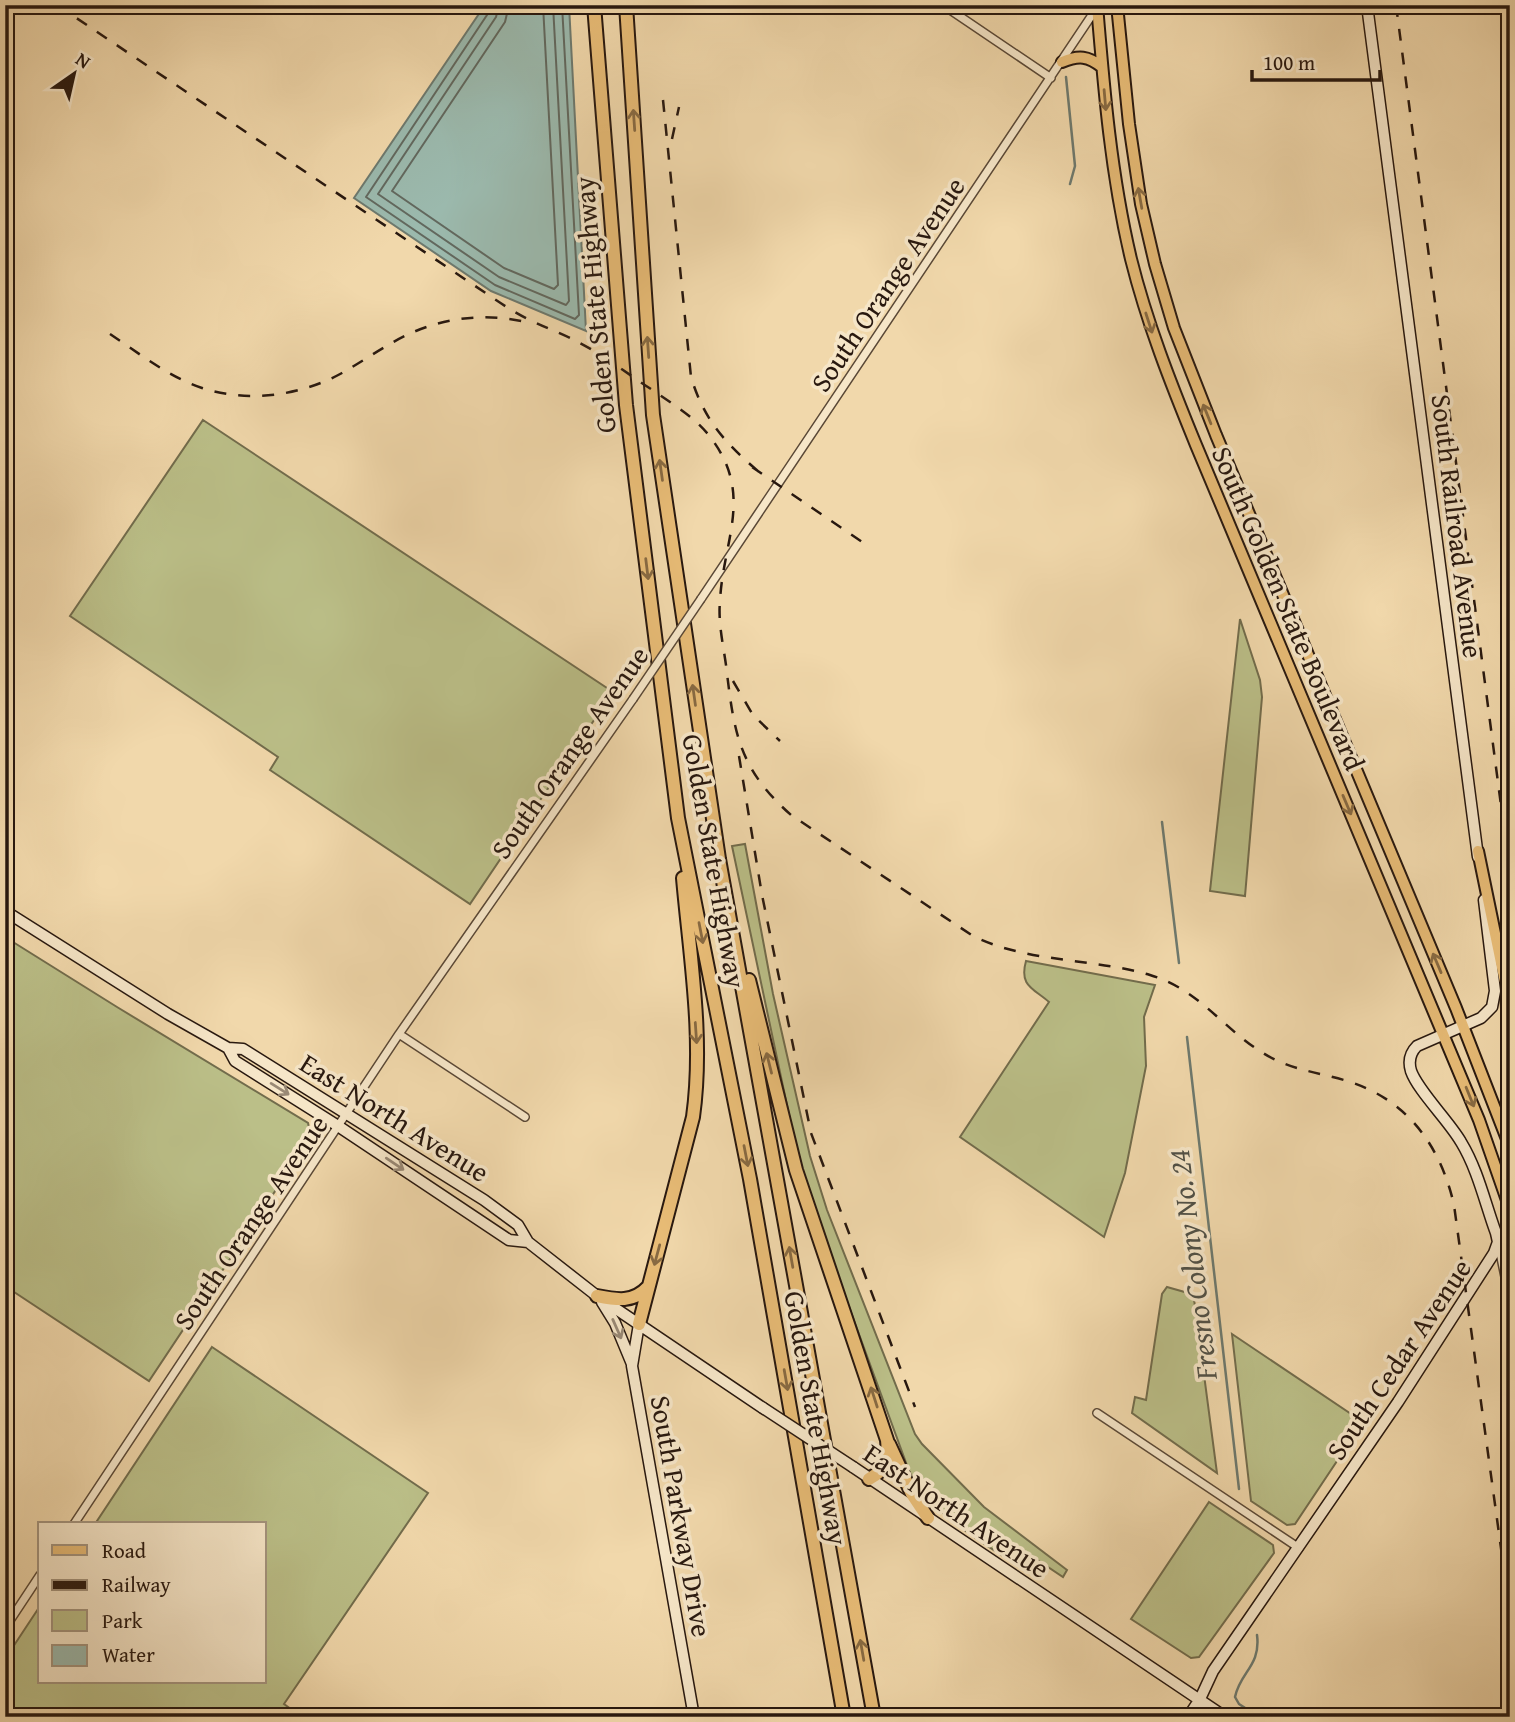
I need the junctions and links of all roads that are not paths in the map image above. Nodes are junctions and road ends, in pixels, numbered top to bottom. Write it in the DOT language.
graph roads {
  1 [pos="594,5"];
  2 [pos="626,5"];
  3 [pos="943,5"];
  4 [pos="1117,5"];
  5 [pos="1367,5"];
  6 [pos="1098,6"];
  7 [pos="1062,62"];
  8 [pos="1102,67"];
  9 [pos="1051,78"];
  10 [pos="678,818"];
  11 [pos="1478,851"];
  12 [pos="719,859"];
  13 [pos="5,912"];
  14 [pos="1453,1030"];
  15 [pos="399,1034"];
  16 [pos="228,1048"];
  17 [pos="1510,1073"];
  18 [pos="347,1113"];
  19 [pos="526,1117"];
  20 [pos="338,1126"];
  21 [pos="1510,1147"];
  22 [pos="1510,1209"];
  23 [pos="528,1242"];
  24 [pos="1498,1242"];
  25 [pos="648,1287"];
  26 [pos="597,1296"];
  27 [pos="1510,1301"];
  28 [pos="639,1324"];
  29 [pos="632,1366"];
  30 [pos="1097,1413"];
  31 [pos="887,1440"];
  32 [pos="869,1479"];
  33 [pos="928,1518"];
  34 [pos="76,1522"];
  35 [pos="1299,1548"];
  36 [pos="38,1578"];
  37 [pos="5,1628"];
  38 [pos="1200,1699"];
  39 [pos="694,1717"];
  40 [pos="844,1717"];
  41 [pos="874,1717"];
  42 [pos="1188,1717"];
  43 [pos="1225,1717"];
  1 -- 10 [label="highway, Golden State Highway, one-way"];
  12 -- 2 [label="highway, Golden State Highway, one-way"];
  3 -- 9 [label="street"];
  14 -- 4 [label="main road, South Golden State Boulevard, one-way"];
  5 -- 11 [label="street, South Railroad Avenue"];
  6 -- 7 [label="street, South Orange Avenue"];
  6 -- 8 [label="main road, South Golden State Boulevard"];
  7 -- 8 [label="main road"];
  7 -- 9 [label="street, South Orange Avenue"];
  8 -- 14 [label="main road, South Golden State Boulevard, one-way"];
  9 -- 15 [label="street, South Orange Avenue, bridge"];
  10 -- 25 [label="highway, one-way"];
  10 -- 40 [label="highway, Golden State Highway, one-way"];
  11 -- 14 [label="street, South Railroad Avenue"];
  11 -- 17 [label="main road"];
  31 -- 12 [label="highway, one-way"];
  41 -- 12 [label="highway, Golden State Highway, one-way"];
  13 -- 16 [label="street, East North Avenue"];
  14 -- 21 [label="main road, South Golden State Boulevard"];
  14 -- 22 [label="main road, South Golden State Boulevard, one-way"];
  14 -- 24 [label="street, South Cedar Avenue"];
  15 -- 18 [label="street, South Orange Avenue"];
  15 -- 19 [label="street"];
  16 -- 18 [label="street, East North Avenue"];
  16 -- 20 [label="street, East North Avenue, one-way"];
  18 -- 20 [label="street, South Orange Avenue"];
  18 -- 23 [label="street, East North Avenue"];
  20 -- 23 [label="street, East North Avenue, one-way"];
  20 -- 34 [label="street, South Orange Avenue"];
  23 -- 26 [label="street, East North Avenue"];
  24 -- 27 [label="street"];
  24 -- 35 [label="street, South Cedar Avenue"];
  25 -- 26 [label="highway"];
  25 -- 28 [label="highway"];
  26 -- 28 [label="street, East North Avenue"];
  26 -- 29 [label="street, one-way"];
  28 -- 29 [label="street, South Parkway Drive"];
  28 -- 32 [label="street, East North Avenue, bridge"];
  29 -- 39 [label="street, South Parkway Drive"];
  30 -- 35 [label="street"];
  31 -- 32 [label="highway"];
  31 -- 33 [label="highway"];
  32 -- 33 [label="street, East North Avenue"];
  33 -- 38 [label="street, East North Avenue"];
  35 -- 38 [label="street, South Cedar Avenue"];
  36 -- 37 [label="street"];
  38 -- 42 [label="street, South Cedar Avenue"];
  38 -- 43 [label="street, East North Avenue"];
}
